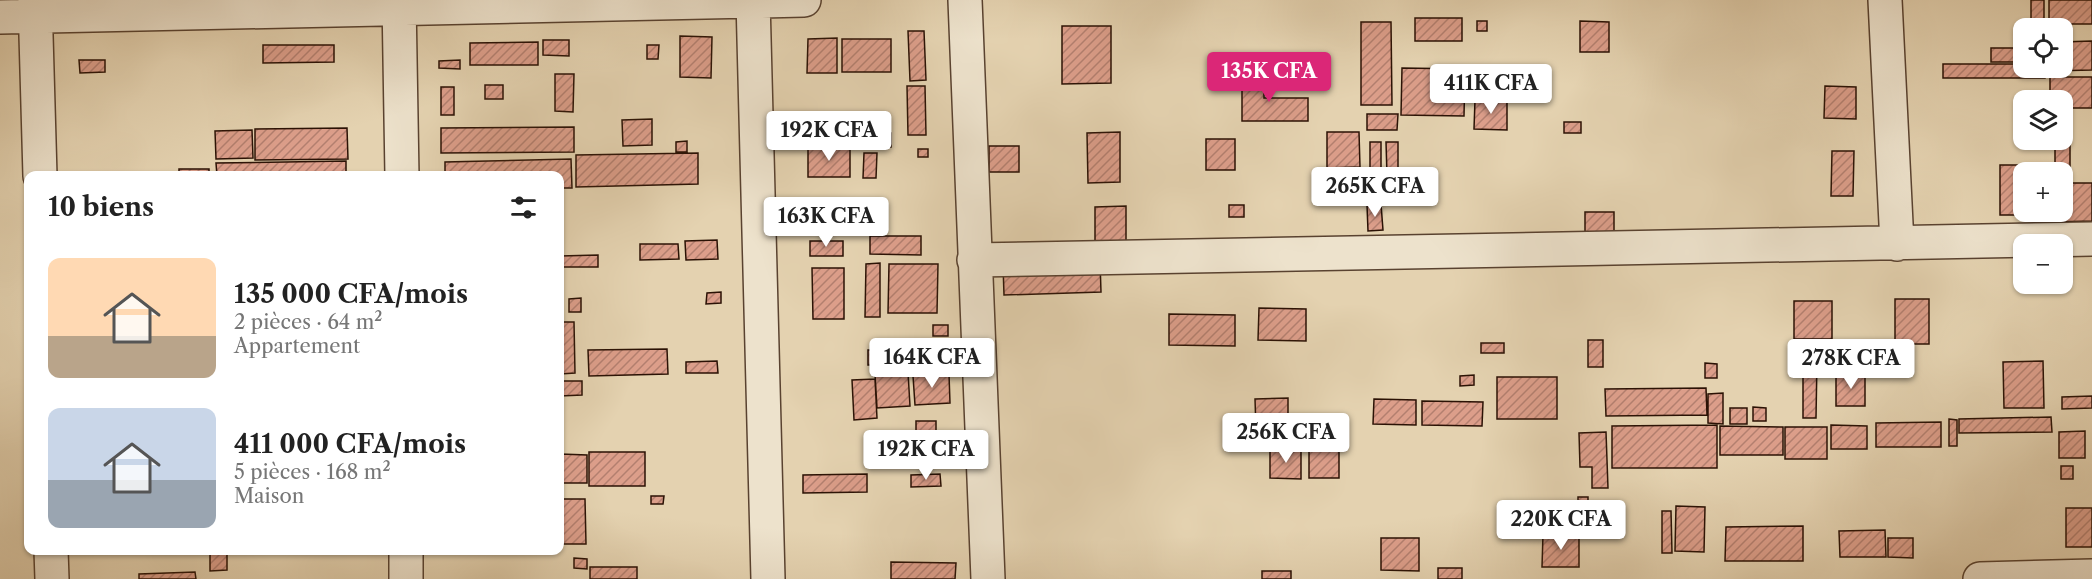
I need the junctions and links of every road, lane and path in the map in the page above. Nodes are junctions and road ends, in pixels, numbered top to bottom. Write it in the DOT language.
graph roads {
  1 [pos="804,0"];
  2 [pos="965,0"];
  3 [pos="1886,0"];
  4 [pos="753,1"];
  5 [pos="399,4"];
  6 [pos="35,8"];
  7 [pos="0,17"];
  8 [pos="40,171"];
  9 [pos="402,171"];
  10 [pos="2092,239"];
  11 [pos="1897,244"];
  12 [pos="974,260"];
  13 [pos="51,555"];
  14 [pos="406,555"];
  15 [pos="2092,576"];
  16 [pos="52,579"];
  17 [pos="406,579"];
  18 [pos="768,579"];
  19 [pos="988,579"];
  20 [pos="1980,579"];
  1 -- 4 [label="street"];
  2 -- 12 [label="street"];
  3 -- 11 [label="street"];
  4 -- 5 [label="street"];
  4 -- 18 [label="street"];
  5 -- 6 [label="street"];
  5 -- 9 [label="street"];
  6 -- 7 [label="street"];
  6 -- 8 [label="street"];
  10 -- 11 [label="street"];
  11 -- 12 [label="street"];
  12 -- 19 [label="street"];
  13 -- 16 [label="street"];
  14 -- 17 [label="street"];
  15 -- 20 [label="street"];
}
